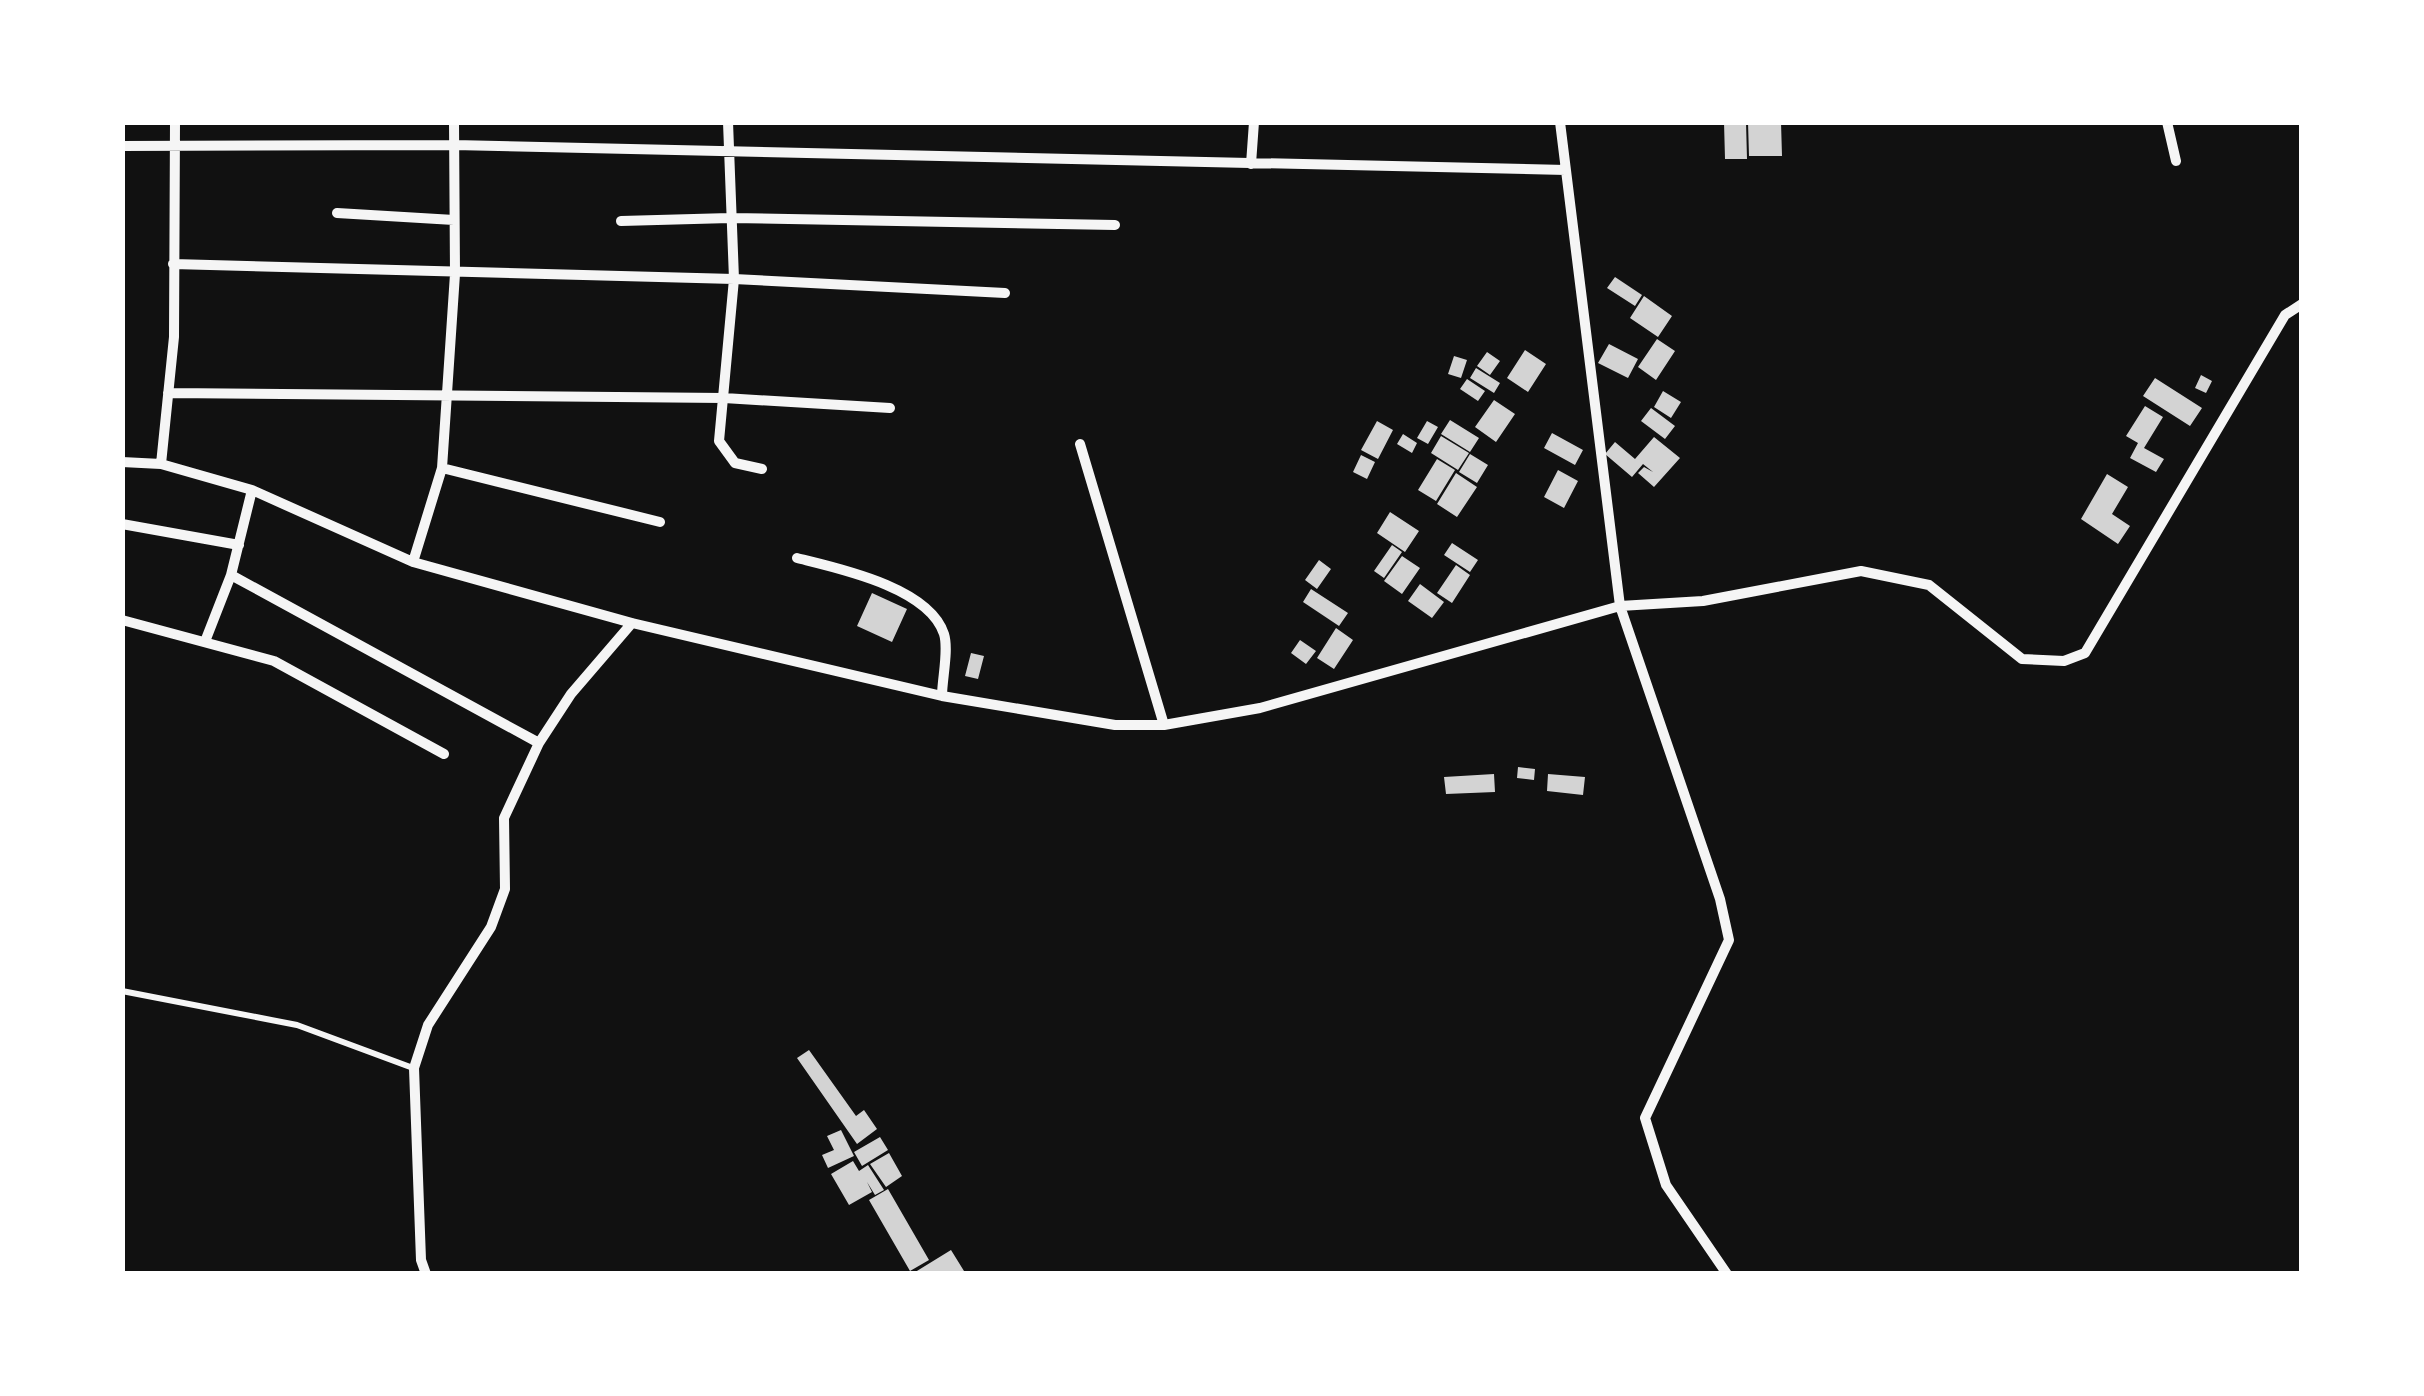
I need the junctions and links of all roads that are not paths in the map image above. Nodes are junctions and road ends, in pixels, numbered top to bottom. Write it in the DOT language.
graph roads {
  1 [pos="175,122"];
  2 [pos="454,122"];
  3 [pos="728,122"];
  4 [pos="1254,122"];
  5 [pos="1560,122"];
  6 [pos="2167,122"];
  7 [pos="454,145"];
  8 [pos="122,146"];
  9 [pos="175,146"];
  10 [pos="726,154"];
  11 [pos="2176,161"];
  12 [pos="1251,164"];
  13 [pos="1566,170"];
  14 [pos="337,213"];
  15 [pos="730,218"];
  16 [pos="454,220"];
  17 [pos="621,221"];
  18 [pos="1115,225"];
  19 [pos="173,264"];
  20 [pos="455,274"];
  21 [pos="734,279"];
  22 [pos="1005,293"];
  23 [pos="2302,304"];
  24 [pos="168,393"];
  25 [pos="447,393"];
  26 [pos="724,398"];
  27 [pos="890,408"];
  28 [pos="1080,444"];
  29 [pos="122,462"];
  30 [pos="161,464"];
  31 [pos="442,468"];
  32 [pos="762,469"];
  33 [pos="252,490"];
  34 [pos="660,522"];
  35 [pos="122,524"];
  36 [pos="238,545"];
  37 [pos="797,558"];
  38 [pos="413,562"];
  39 [pos="231,575"];
  40 [pos="1620,606"];
  41 [pos="122,620"];
  42 [pos="632,622"];
  43 [pos="206,639"];
  44 [pos="942,696"];
  45 [pos="1164,725"];
  46 [pos="538,743"];
  47 [pos="444,754"];
  48 [pos="122,990"];
  49 [pos="414,1068"];
  50 [pos="426,1274"];
  51 [pos="1727,1274"];
  1 -- 9 [label="street"];
  2 -- 7 [label="street"];
  3 -- 10 [label="street"];
  4 -- 12 [label="street"];
  5 -- 13 [label="street"];
  6 -- 11 [label="street"];
  7 -- 9 [label="street"];
  7 -- 10 [label="street"];
  7 -- 16 [label="street"];
  8 -- 9 [label="street"];
  9 -- 19 [label="street"];
  10 -- 12 [label="street"];
  10 -- 15 [label="street"];
  12 -- 13 [label="street"];
  13 -- 40 [label="street"];
  14 -- 16 [label="street"];
  15 -- 17 [label="street"];
  15 -- 18 [label="street"];
  15 -- 21 [label="street"];
  16 -- 20 [label="street"];
  19 -- 20 [label="street"];
  19 -- 24 [label="street"];
  20 -- 21 [label="street"];
  20 -- 25 [label="street"];
  21 -- 22 [label="street"];
  21 -- 26 [label="street"];
  23 -- 40 [label="street"];
  24 -- 25 [label="street"];
  24 -- 30 [label="street"];
  25 -- 26 [label="street"];
  25 -- 31 [label="street"];
  26 -- 27 [label="street"];
  26 -- 32 [label="street"];
  28 -- 45 [label="street"];
  29 -- 30 [label="street"];
  30 -- 33 [label="street"];
  31 -- 34 [label="street"];
  31 -- 38 [label="street"];
  33 -- 36 [label="street"];
  33 -- 38 [label="street"];
  35 -- 36 [label="street"];
  36 -- 39 [label="street"];
  37 -- 44 [label="street"];
  38 -- 42 [label="street"];
  39 -- 43 [label="street"];
  39 -- 46 [label="street"];
  40 -- 45 [label="street"];
  40 -- 51 [label="street"];
  41 -- 43 [label="street"];
  42 -- 44 [label="street"];
  42 -- 46 [label="street"];
  43 -- 47 [label="street"];
  44 -- 45 [label="street"];
  46 -- 49 [label="street"];
  48 -- 49 [label="lane"];
  49 -- 50 [label="street"];
}
